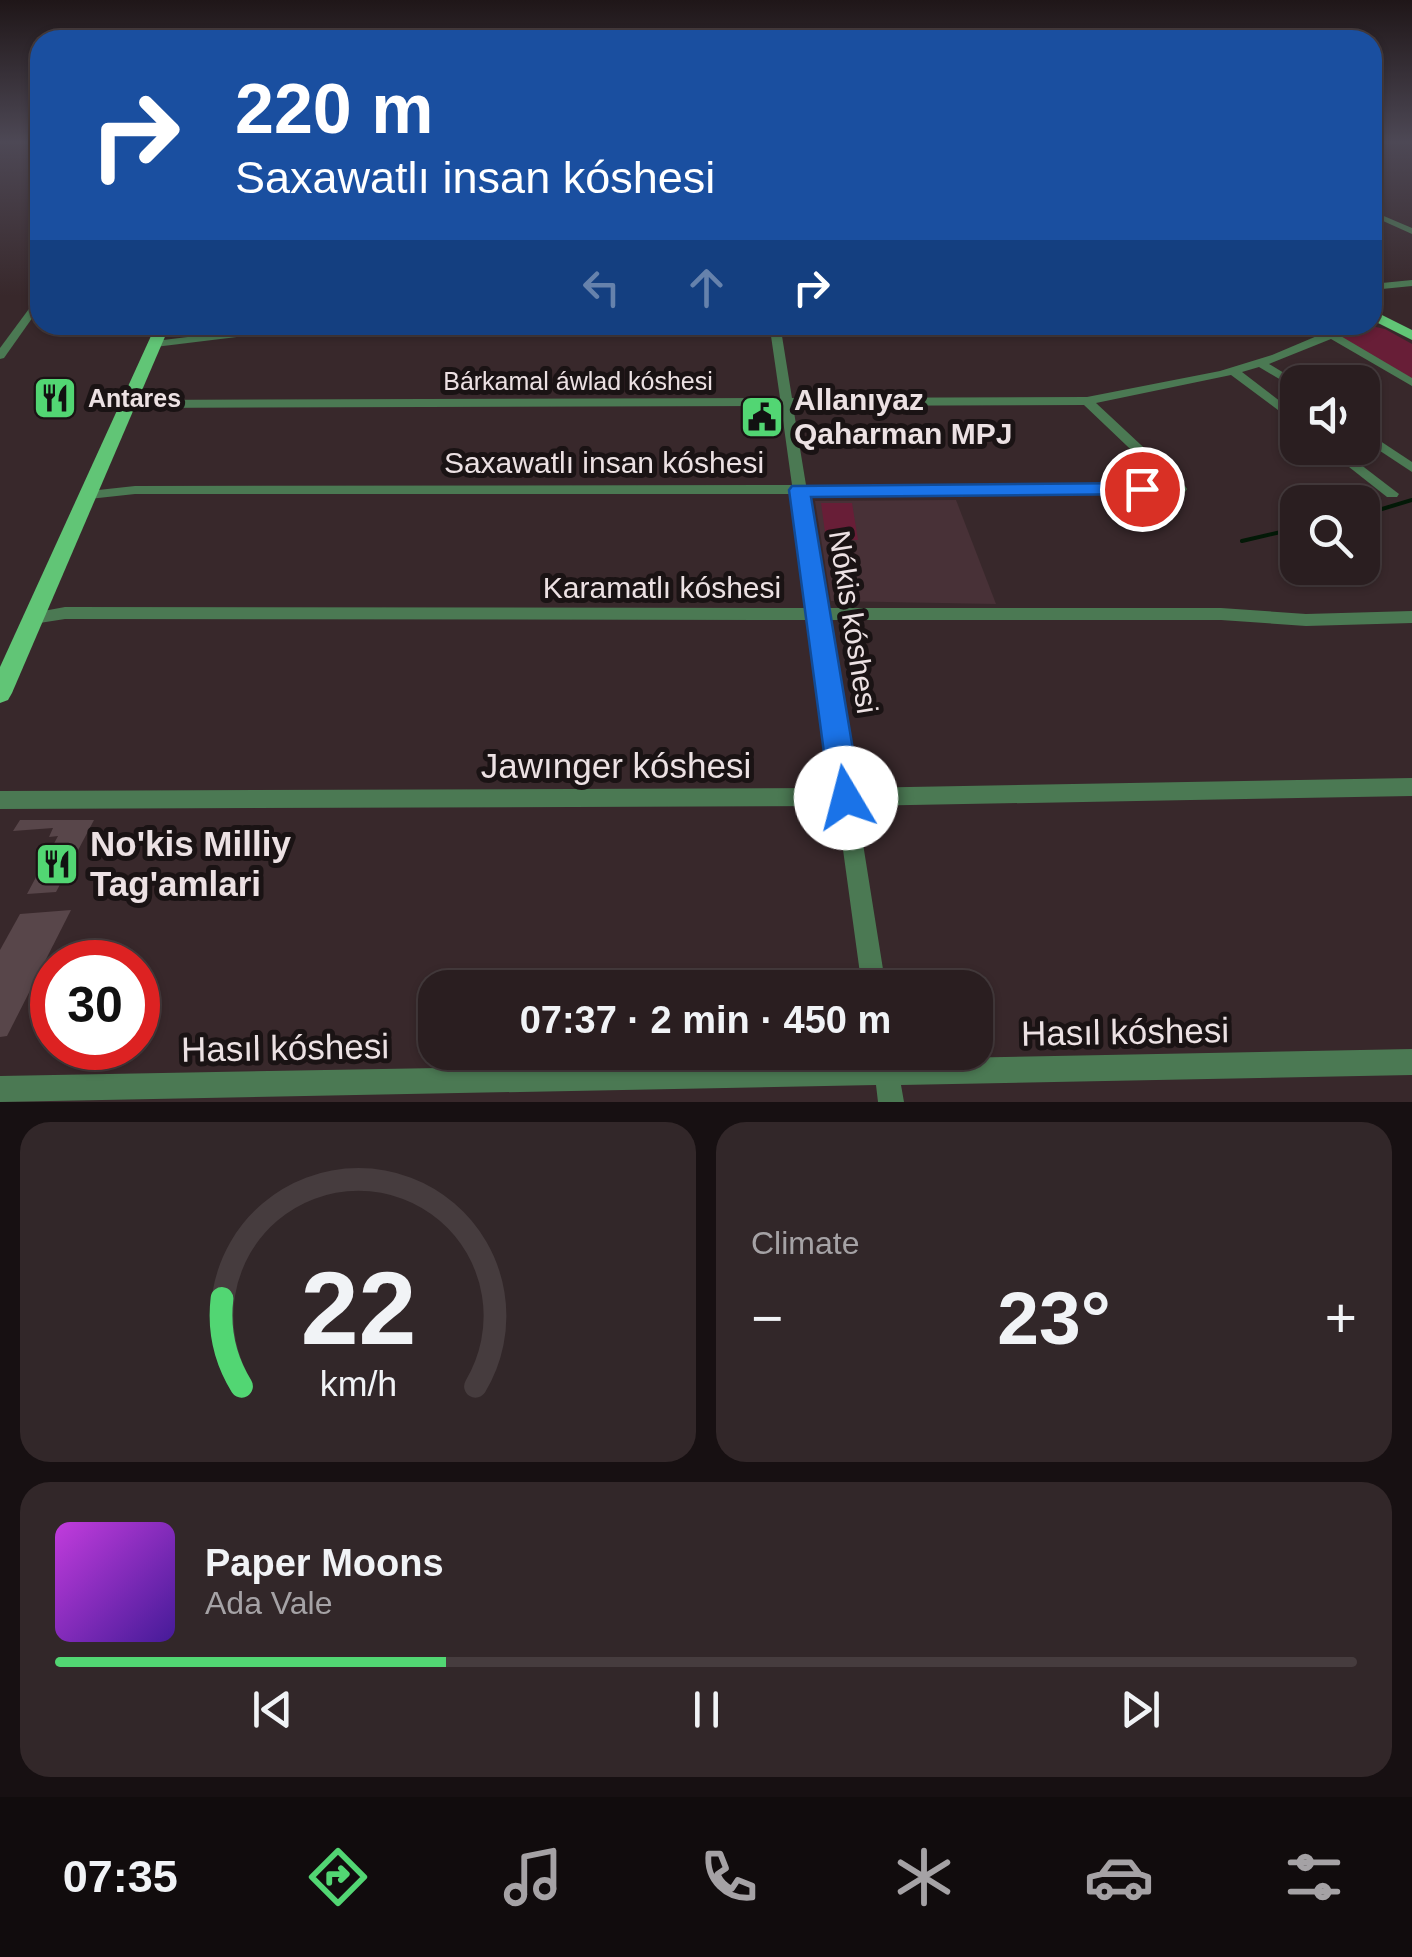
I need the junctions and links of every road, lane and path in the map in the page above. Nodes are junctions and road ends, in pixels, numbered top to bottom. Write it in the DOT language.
graph roads {
  1 [pos="1382,217"];
  2 [pos="1408,229"];
  3 [pos="1382,230"];
  4 [pos="1412,283"];
  5 [pos="1382,286"];
  6 [pos="30,314"];
  7 [pos="1382,320"];
  8 [pos="159,335"];
  9 [pos="777,335"];
  10 [pos="1316,335"];
  11 [pos="1335,335"];
  12 [pos="1411,335"];
  13 [pos="0,356"];
  14 [pos="1258,362"];
  15 [pos="1232,370"];
  16 [pos="1280,376"];
  17 [pos="1412,383"];
  18 [pos="1087,400"];
  19 [pos="786,402"];
  20 [pos="129,404"];
  21 [pos="1280,407"];
  22 [pos="1380,446"];
  23 [pos="1354,465"];
  24 [pos="1412,468"];
  25 [pos="800,490"];
  26 [pos="1392,494"];
  27 [pos="89,495"];
  28 [pos="820,616"];
  29 [pos="33,618"];
  30 [pos="1412,618"];
  31 [pos="0,693"];
  32 [pos="1412,788"];
  33 [pos="846,798"];
  34 [pos="0,800"];
  35 [pos="871,970"];
  36 [pos="993,1062"];
  37 [pos="1412,1062"];
  38 [pos="623,1070"];
  39 [pos="886,1070"];
  40 [pos="0,1089"];
  41 [pos="891,1102"];
  1 -- 2 [label="street"];
  2 -- 3 [label="street"];
  4 -- 5 [label="street"];
  6 -- 13 [label="street"];
  7 -- 12 [label="main road"];
  8 -- 20 [label="main road"];
  9 -- 19 [label="street, Nókis kóshesi"];
  10 -- 14 [label="street, Bárkamal áwlad kóshesi"];
  11 -- 17 [label="street"];
  14 -- 15 [label="street, Bárkamal áwlad kóshesi"];
  14 -- 16 [label="street"];
  15 -- 18 [label="street, Bárkamal áwlad kóshesi"];
  15 -- 21 [label="street"];
  18 -- 19 [label="street, Bárkamal áwlad kóshesi"];
  18 -- 25 [label="street, Saxawatlı insan kóshesi"];
  19 -- 20 [label="street, Bárkamal áwlad kóshesi"];
  19 -- 25 [label="street, Nókis kóshesi"];
  20 -- 27 [label="main road"];
  22 -- 24 [label="street"];
  23 -- 26 [label="street"];
  25 -- 27 [label="street, Saxawatlı insan kóshesi"];
  25 -- 28 [label="street, Nókis kóshesi"];
  27 -- 29 [label="main road"];
  28 -- 29 [label="street, Karamatlı kóshesi"];
  28 -- 30 [label="street, Karamatlı kóshesi"];
  28 -- 33 [label="street, Nókis kóshesi"];
  29 -- 31 [label="main road"];
  32 -- 33 [label="street, Jawınger kóshesi"];
  33 -- 34 [label="street, Jawınger kóshesi"];
  33 -- 35 [label="street, Nókis kóshesi"];
  36 -- 37 [label="street, Hasıl kóshesi"];
  38 -- 40 [label="street, Hasıl kóshesi"];
  39 -- 41 [label="street"];
}
